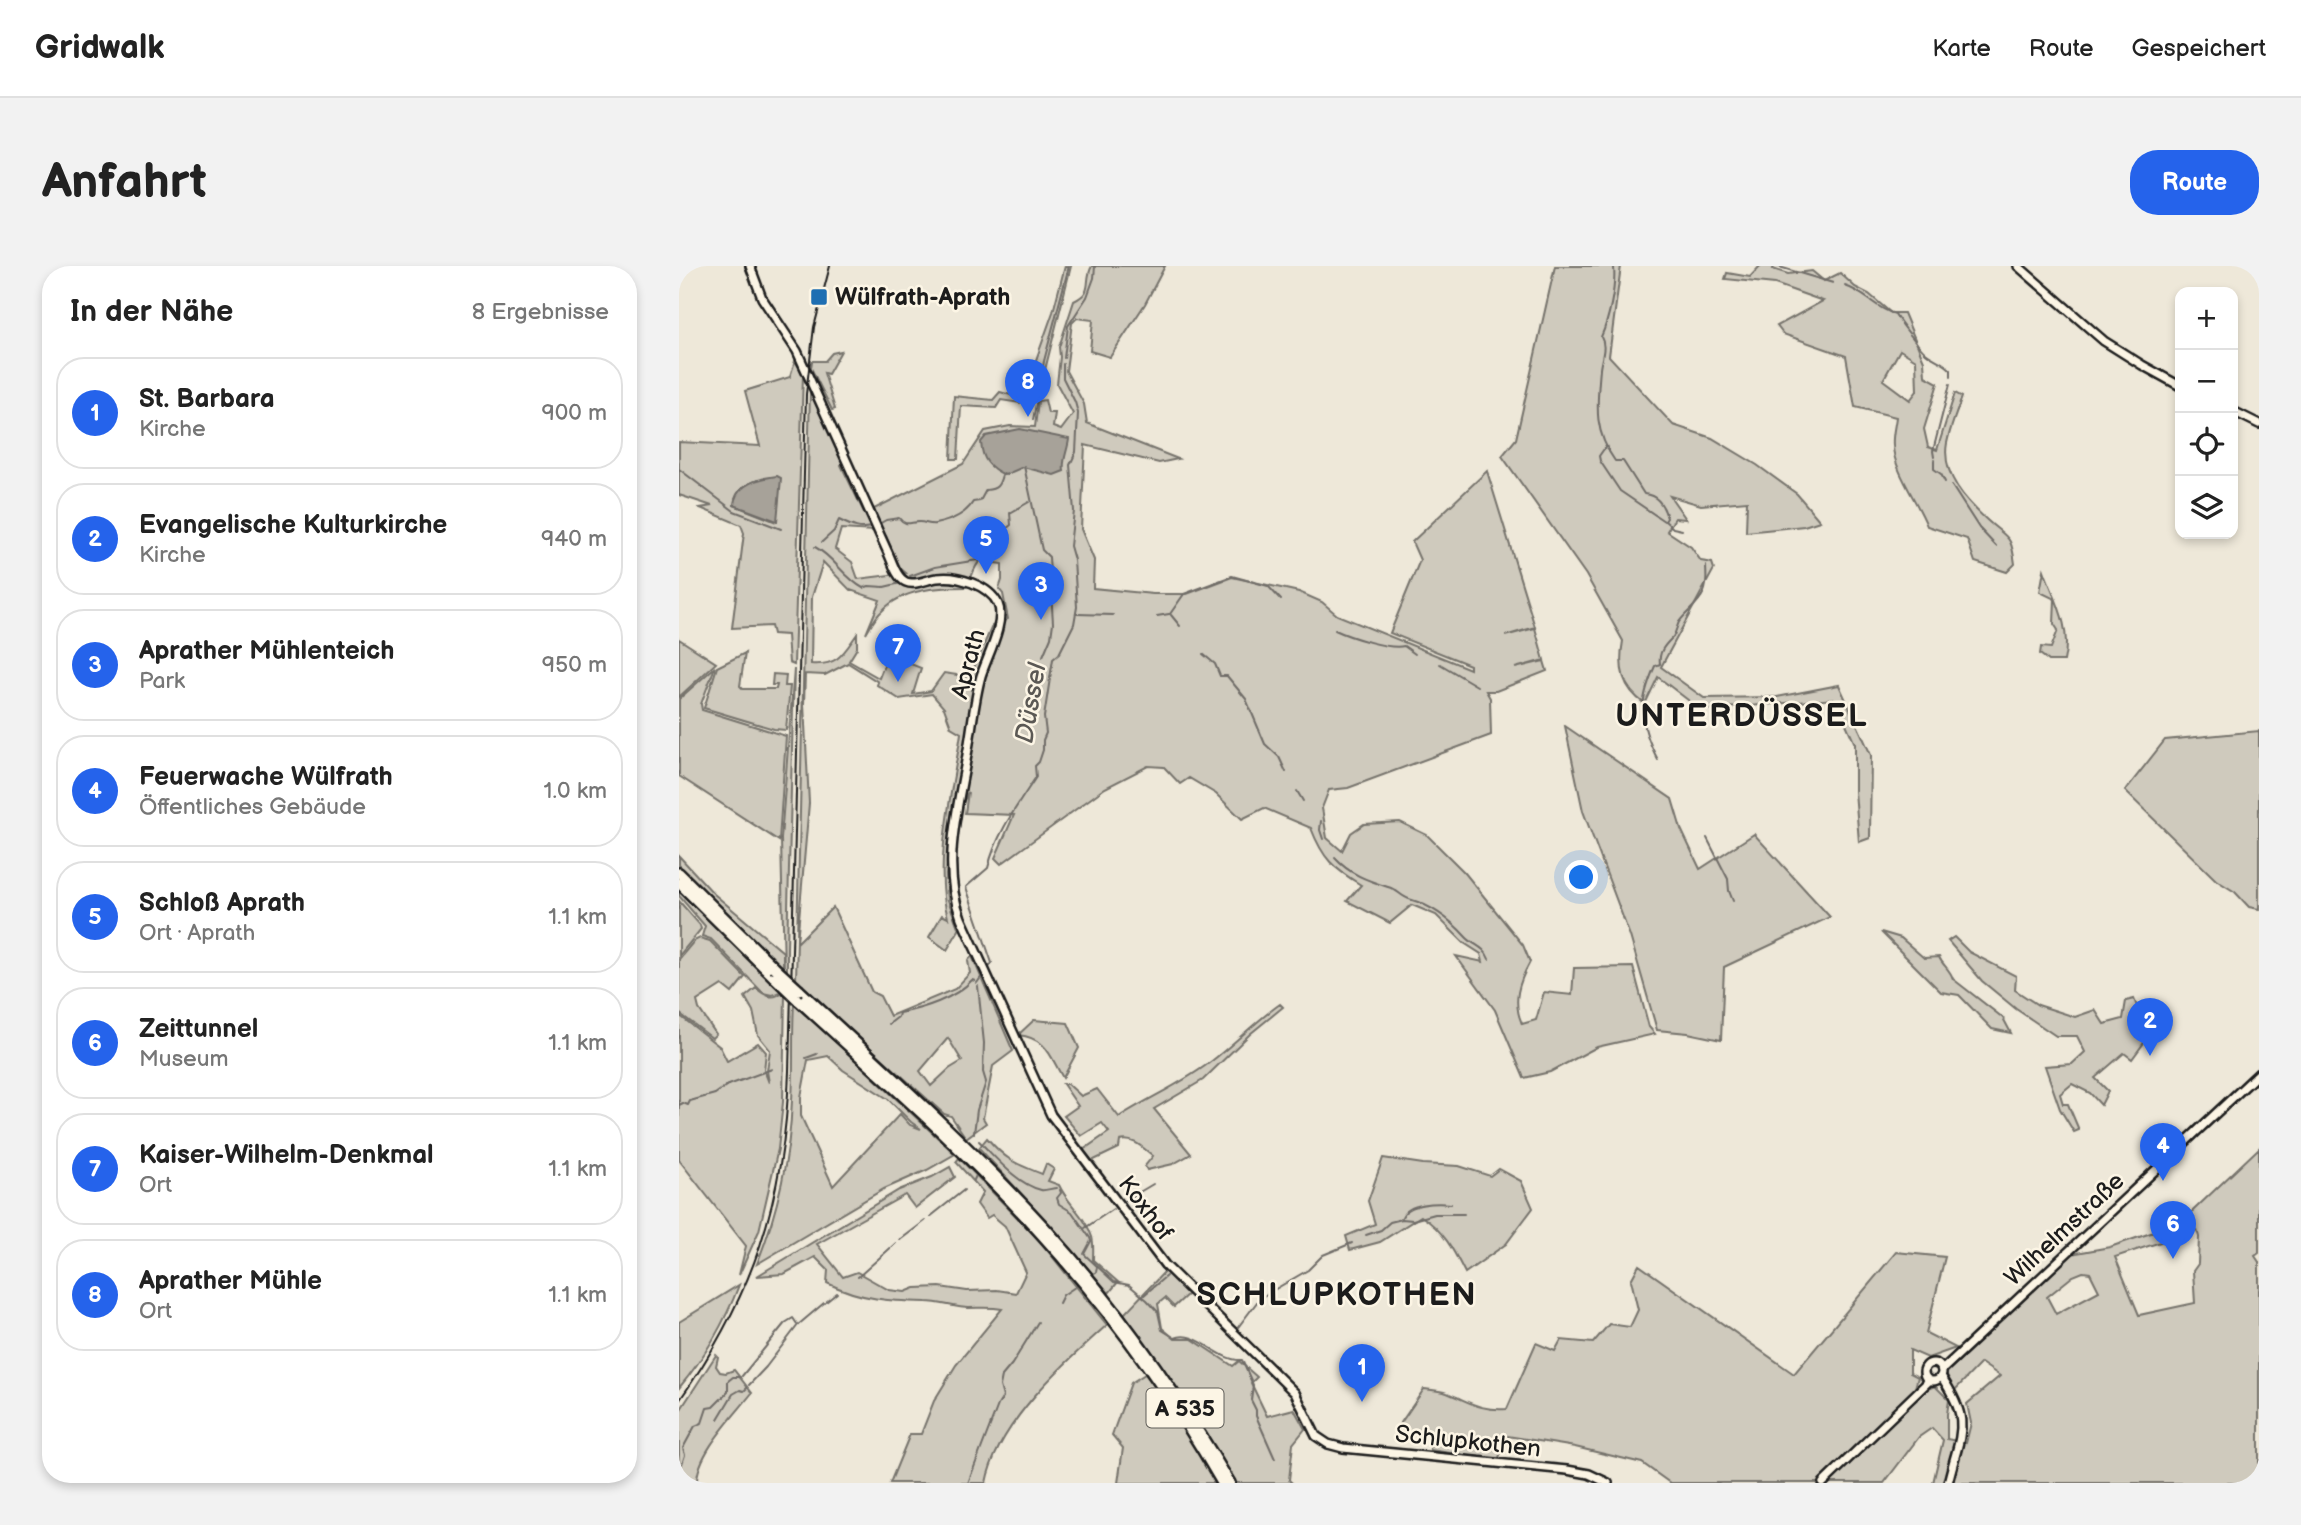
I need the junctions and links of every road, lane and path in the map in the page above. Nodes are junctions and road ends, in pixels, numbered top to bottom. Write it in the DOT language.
graph roads {
  1 [pos="750,266"];
  2 [pos="2018,266"];
  3 [pos="2175,383"];
  4 [pos="2237,413"];
  5 [pos="2259,424"];
  6 [pos="679,873"];
  7 [pos="679,883"];
  8 [pos="983,966"];
  9 [pos="774,972"];
  10 [pos="2259,1073"];
  11 [pos="1131,1339"];
  12 [pos="1936,1376"];
  13 [pos="1322,1441"];
  14 [pos="1222,1483"];
  15 [pos="1230,1483"];
  16 [pos="1608,1483"];
  17 [pos="1822,1483"];
  18 [pos="1948,1483"];
  1 -- 8 [label="main road, Aprath"];
  2 -- 3 [label="main road"];
  4 -- 5 [label="main road"];
  6 -- 9 [label="highway, A 535"];
  7 -- 9 [label="highway, A 535"];
  8 -- 13 [label="main road, Koxhof"];
  9 -- 11 [label="highway, A 535, bridge"];
  10 -- 12 [label="main road, Wilhelmstraße"];
  11 -- 14 [label="highway, A 535"];
  11 -- 15 [label="highway, A 535"];
  12 -- 17 [label="main road"];
  12 -- 18 [label="main road"];
  13 -- 16 [label="main road, Schlupkothen"];
}
